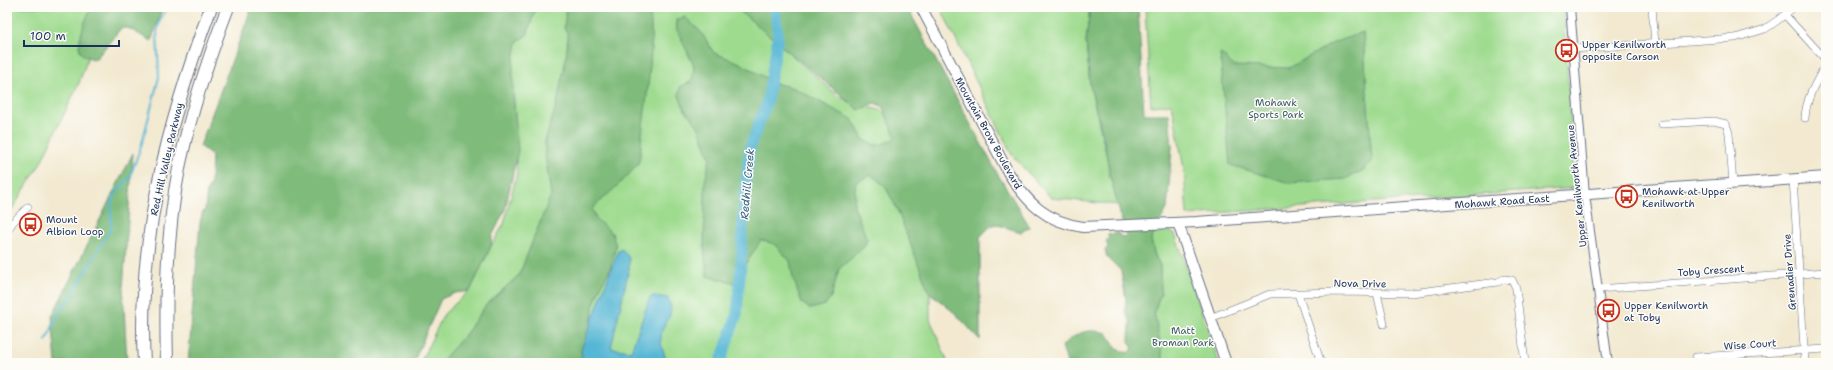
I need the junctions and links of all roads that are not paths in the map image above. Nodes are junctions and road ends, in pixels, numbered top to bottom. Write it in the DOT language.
graph roads {
  1 [pos="211,7"];
  2 [pos="228,7"];
  3 [pos="921,7"];
  4 [pos="1570,7"];
  5 [pos="1652,7"];
  6 [pos="1794,7"];
  7 [pos="1785,15"];
  8 [pos="1655,44"];
  9 [pos="1573,49"];
  10 [pos="1826,60"];
  11 [pos="1826,64"];
  12 [pos="1805,118"];
  13 [pos="1662,124"];
  14 [pos="1826,177"];
  15 [pos="1793,180"];
  16 [pos="1733,184"];
  17 [pos="1585,195"];
  18 [pos="28,207"];
  19 [pos="1178,223"];
  20 [pos="7,231"];
  21 [pos="1826,272"];
  22 [pos="1799,274"];
  23 [pos="1598,289"];
  24 [pos="1376,293"];
  25 [pos="1298,294"];
  26 [pos="1210,318"];
  27 [pos="1384,324"];
  28 [pos="1826,348"];
  29 [pos="1805,350"];
  30 [pos="1696,358"];
  31 [pos="144,363"];
  32 [pos="167,363"];
  33 [pos="1226,363"];
  34 [pos="1321,363"];
  35 [pos="1525,363"];
  36 [pos="1608,363"];
  37 [pos="1805,363"];
  1 -- 31 [label="highway, Red Hill Valley Parkway"];
  2 -- 32 [label="highway, Red Hill Valley Parkway"];
  3 -- 19 [label="main road, Mountain Brow Boulevard"];
  4 -- 9 [label="street, Upper Kenilworth Avenue"];
  5 -- 8 [label="street"];
  6 -- 7 [label="street"];
  7 -- 8 [label="street"];
  7 -- 10 [label="street"];
  8 -- 9 [label="street"];
  9 -- 17 [label="street, Upper Kenilworth Avenue"];
  11 -- 12 [label="street"];
  13 -- 16 [label="street"];
  14 -- 15 [label="main road, Mohawk Road East"];
  15 -- 16 [label="main road, Mohawk Road East"];
  15 -- 22 [label="street, Grenadier Drive"];
  16 -- 17 [label="main road, Mohawk Road East"];
  17 -- 19 [label="main road, Mohawk Road East"];
  17 -- 23 [label="street, Upper Kenilworth Avenue"];
  18 -- 20 [label="street"];
  19 -- 26 [label="main road"];
  21 -- 22 [label="street, Toby Crescent"];
  22 -- 23 [label="street, Toby Crescent"];
  22 -- 29 [label="street, Grenadier Drive"];
  23 -- 36 [label="street, Upper Kenilworth Avenue"];
  24 -- 25 [label="street, Nova Drive"];
  24 -- 27 [label="street"];
  24 -- 35 [label="street, Nova Drive"];
  25 -- 26 [label="street, Nova Drive"];
  25 -- 34 [label="street"];
  26 -- 33 [label="main road"];
  28 -- 29 [label="street, Wise Court"];
  29 -- 30 [label="street, Wise Court"];
  29 -- 37 [label="street, Grenadier Drive"];
}
